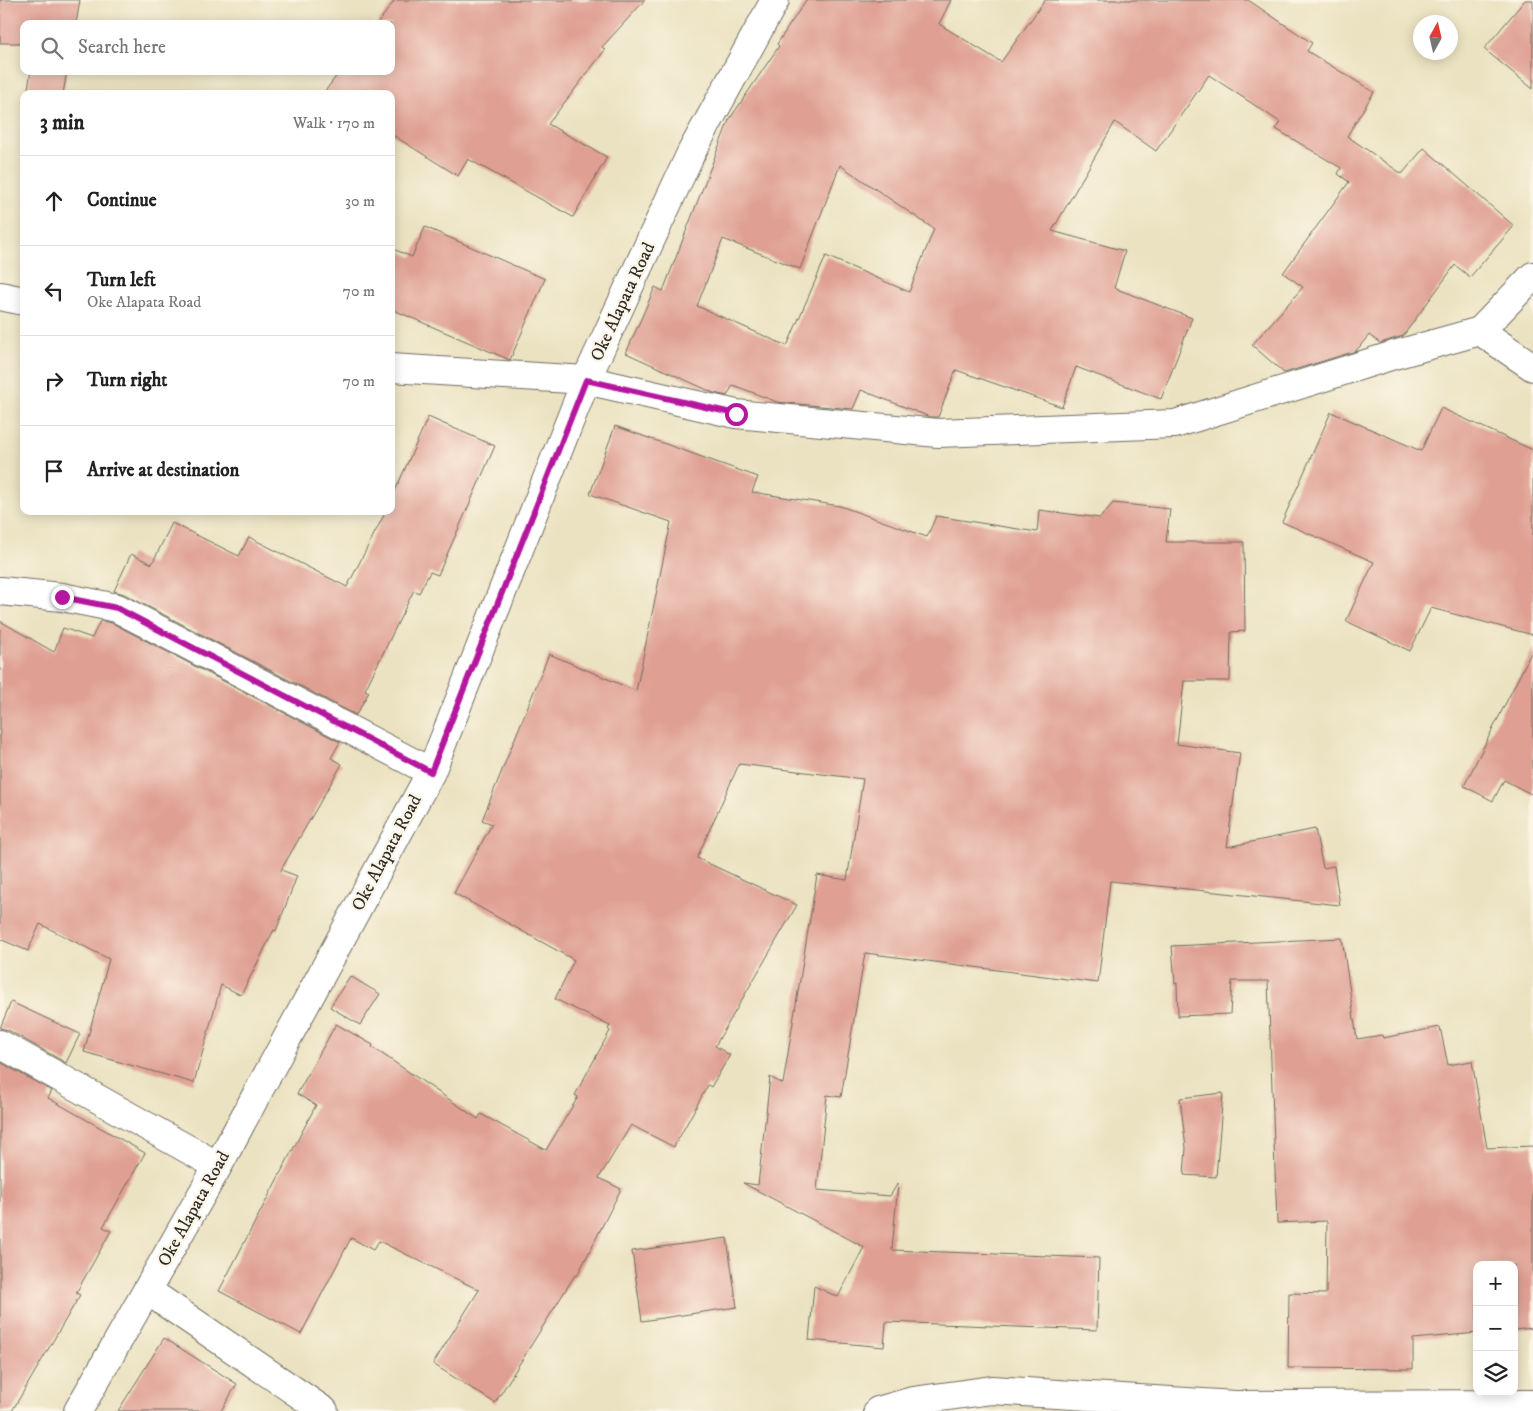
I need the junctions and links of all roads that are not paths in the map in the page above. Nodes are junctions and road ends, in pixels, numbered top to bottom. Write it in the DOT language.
graph roads {
  1 [pos="775,0"];
  2 [pos="1533,276"];
  3 [pos="0,296"];
  4 [pos="20,300"];
  5 [pos="1480,331"];
  6 [pos="395,368"];
  7 [pos="1533,368"];
  8 [pos="586,380"];
  9 [pos="0,591"];
  10 [pos="431,772"];
  11 [pos="0,1044"];
  12 [pos="218,1166"];
  13 [pos="148,1291"];
  14 [pos="1533,1404"];
  15 [pos="1234,1408"];
  16 [pos="78,1411"];
  17 [pos="324,1411"];
  18 [pos="878,1411"];
  1 -- 8 [label="street, Oke Alapata Road"];
  2 -- 5 [label="street"];
  3 -- 4 [label="street"];
  5 -- 7 [label="street"];
  5 -- 8 [label="street"];
  6 -- 8 [label="street"];
  8 -- 10 [label="street, Oke Alapata Road"];
  9 -- 10 [label="street"];
  10 -- 12 [label="street, Oke Alapata Road"];
  11 -- 12 [label="street"];
  12 -- 13 [label="street, Oke Alapata Road"];
  13 -- 16 [label="street, Oke Alapata Road"];
  13 -- 17 [label="street"];
  14 -- 15 [label="street"];
  15 -- 18 [label="street"];
}
